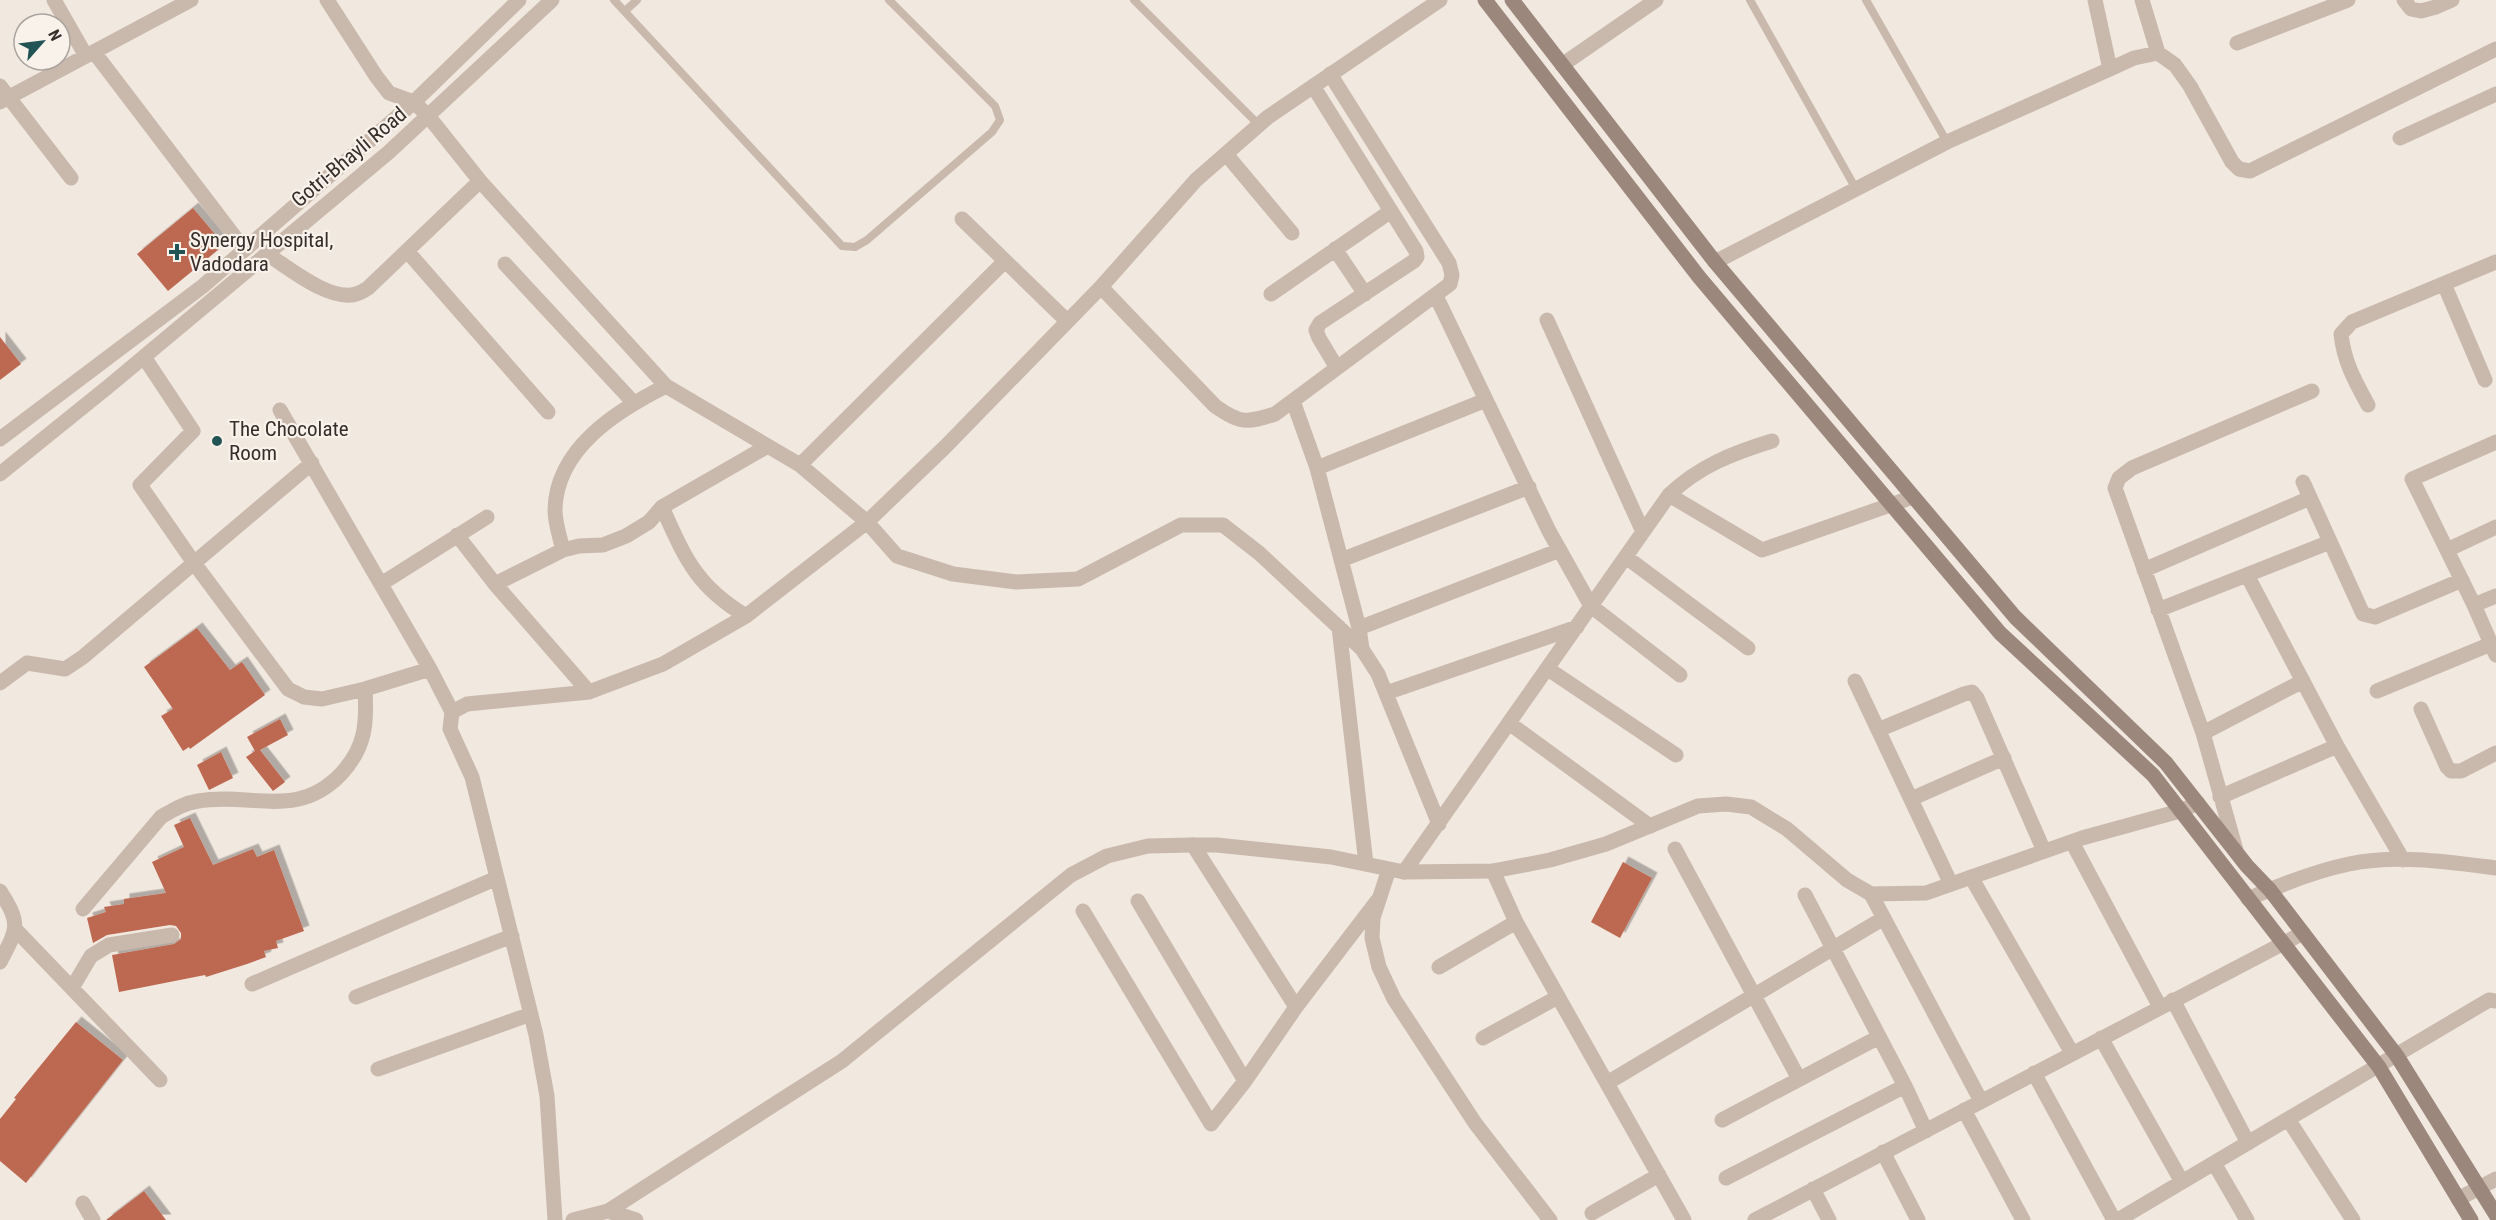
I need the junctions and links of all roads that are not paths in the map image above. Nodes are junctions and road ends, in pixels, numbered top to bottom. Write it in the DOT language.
graph roads {
  1 [pos="54,0"];
  2 [pos="191,0"];
  3 [pos="327,0"];
  4 [pos="519,0"];
  5 [pos="552,0"];
  6 [pos="614,0"];
  7 [pos="637,0"];
  8 [pos="889,0"];
  9 [pos="1134,0"];
  10 [pos="1440,0"];
  11 [pos="1485,0"];
  12 [pos="1512,0"];
  13 [pos="1656,0"];
  14 [pos="1750,0"];
  15 [pos="1866,0"];
  16 [pos="2095,0"];
  17 [pos="2142,0"];
  18 [pos="2348,0"];
  19 [pos="2404,0"];
  20 [pos="2452,0"];
  21 [pos="624,11"];
  22 [pos="2237,44"];
  23 [pos="2496,49"];
  24 [pos="2158,53"];
  25 [pos="90,54"];
  26 [pos="1562,64"];
  27 [pos="2110,69"];
  28 [pos="1330,74"];
  29 [pos="1313,86"];
  30 [pos="2496,94"];
  31 [pos="3,95"];
  32 [pos="414,102"];
  33 [pos="429,117"];
  34 [pos="1259,125"];
  35 [pos="2400,138"];
  36 [pos="1947,142"];
  37 [pos="1226,154"];
  38 [pos="71,178"];
  39 [pos="480,181"];
  40 [pos="1856,189"];
  41 [pos="1391,210"];
  42 [pos="962,219"];
  43 [pos="1292,233"];
  44 [pos="244,249"];
  45 [pos="1335,249"];
  46 [pos="407,251"];
  47 [pos="267,254"];
  48 [pos="1005,261"];
  49 [pos="1715,262"];
  50 [pos="2496,262"];
  51 [pos="505,264"];
  52 [pos="2444,284"];
  53 [pos="1101,287"];
  54 [pos="1271,294"];
  55 [pos="1365,294"];
  56 [pos="1436,296"];
  57 [pos="1547,320"];
  58 [pos="1067,321"];
  59 [pos="144,357"];
  60 [pos="1337,368"];
  61 [pos="2485,380"];
  62 [pos="666,386"];
  63 [pos="2312,391"];
  64 [pos="1293,400"];
  65 [pos="1486,400"];
  66 [pos="633,402"];
  67 [pos="2368,405"];
  68 [pos="280,410"];
  69 [pos="548,412"];
  70 [pos="0,439"];
  71 [pos="1772,441"];
  72 [pos="2496,442"];
  73 [pos="766,447"];
  74 [pos="312,464"];
  75 [pos="800,465"];
  76 [pos="1317,468"];
  77 [pos="0,474"];
  78 [pos="2303,482"];
  79 [pos="1528,488"];
  80 [pos="1670,495"];
  81 [pos="1913,496"];
  82 [pos="2310,498"];
  83 [pos="1892,505"];
  84 [pos="662,507"];
  85 [pos="487,517"];
  86 [pos="867,522"];
  87 [pos="2496,527"];
  88 [pos="1643,532"];
  89 [pos="457,535"];
  90 [pos="2330,542"];
  91 [pos="563,550"];
  92 [pos="1560,550"];
  93 [pos="2447,550"];
  94 [pos="1626,557"];
  95 [pos="1341,560"];
  96 [pos="194,563"];
  97 [pos="2144,570"];
  98 [pos="2247,575"];
  99 [pos="2462,580"];
  100 [pos="381,584"];
  101 [pos="495,584"];
  102 [pos="2496,596"];
  103 [pos="2474,605"];
  104 [pos="1591,606"];
  105 [pos="2158,610"];
  106 [pos="746,616"];
  107 [pos="1339,627"];
  108 [pos="1577,627"];
  109 [pos="1359,628"];
  110 [pos="1748,648"];
  111 [pos="1362,649"];
  112 [pos="2494,650"];
  113 [pos="430,669"];
  114 [pos="1548,669"];
  115 [pos="1680,675"];
  116 [pos="1855,681"];
  117 [pos="2303,681"];
  118 [pos="0,683"];
  119 [pos="365,689"];
  120 [pos="2377,691"];
  121 [pos="589,692"];
  122 [pos="1386,693"];
  123 [pos="2421,709"];
  124 [pos="452,712"];
  125 [pos="1509,723"];
  126 [pos="1878,730"];
  127 [pos="2203,732"];
  128 [pos="2337,746"];
  129 [pos="2496,753"];
  130 [pos="1676,755"];
  131 [pos="2004,758"];
  132 [pos="2220,797"];
  133 [pos="1911,799"];
  134 [pos="2198,803"];
  135 [pos="2180,811"];
  136 [pos="1438,824"];
  137 [pos="1650,826"];
  138 [pos="2072,842"];
  139 [pos="1193,845"];
  140 [pos="1675,849"];
  141 [pos="2236,850"];
  142 [pos="2044,851"];
  143 [pos="2403,860"];
  144 [pos="1366,864"];
  145 [pos="2496,868"];
  146 [pos="1397,870"];
  147 [pos="1493,872"];
  148 [pos="1971,877"];
  149 [pos="496,878"];
  150 [pos="1951,885"];
  151 [pos="2270,890"];
  152 [pos="0,891"];
  153 [pos="1871,894"];
  154 [pos="1805,895"];
  155 [pos="2248,899"];
  156 [pos="1138,901"];
  157 [pos="1377,901"];
  158 [pos="83,909"];
  159 [pos="1083,911"];
  160 [pos="1884,918"];
  161 [pos="1516,922"];
  162 [pos="16,930"];
  163 [pos="2303,933"];
  164 [pos="172,935"];
  165 [pos="512,936"];
  166 [pos="2283,942"];
  167 [pos="1833,948"];
  168 [pos="0,962"];
  169 [pos="1440,968"];
  170 [pos="252,984"];
  171 [pos="72,988"];
  172 [pos="1755,996"];
  173 [pos="356,997"];
  174 [pos="1558,997"];
  175 [pos="2496,1001"];
  176 [pos="2167,1004"];
  177 [pos="1296,1007"];
  178 [pos="531,1014"];
  179 [pos="1879,1037"];
  180 [pos="1483,1038"];
  181 [pos="2101,1038"];
  182 [pos="2072,1053"];
  183 [pos="2397,1056"];
  184 [pos="2379,1067"];
  185 [pos="378,1069"];
  186 [pos="2034,1073"];
  187 [pos="1799,1079"];
  188 [pos="160,1080"];
  189 [pos="1245,1081"];
  190 [pos="1607,1083"];
  191 [pos="1905,1086"];
  192 [pos="1981,1101"];
  193 [pos="1964,1110"];
  194 [pos="2288,1119"];
  195 [pos="1722,1120"];
  196 [pos="1926,1131"];
  197 [pos="2248,1143"];
  198 [pos="1883,1152"];
  199 [pos="2214,1163"];
  200 [pos="1659,1175"];
  201 [pos="1726,1178"];
  202 [pos="2496,1179"];
  203 [pos="2182,1182"];
  204 [pos="2479,1187"];
  205 [pos="1813,1189"];
  206 [pos="2458,1198"];
  207 [pos="83,1203"];
  208 [pos="608,1211"];
  209 [pos="1592,1213"];
  210 [pos="2141,1214"];
  211 [pos="2496,1215"];
  212 [pos="93,1220"];
  213 [pos="555,1220"];
  214 [pos="573,1220"];
  215 [pos="636,1220"];
  216 [pos="1550,1220"];
  217 [pos="1684,1220"];
  218 [pos="1755,1220"];
  219 [pos="1829,1220"];
  220 [pos="1918,1220"];
  221 [pos="2023,1220"];
  222 [pos="2116,1220"];
  223 [pos="2247,1220"];
  224 [pos="2353,1220"];
  225 [pos="2471,1220"];
  1 -- 25 [label="street"];
  2 -- 25 [label="street"];
  3 -- 32 [label="street"];
  4 -- 32 [label="street, Gotri-Bhayli Road"];
  5 -- 33 [label="street, Gotri-Bhayli Road"];
  6 -- 21 [label="lane"];
  7 -- 21 [label="lane"];
  8 -- 21 [label="lane"];
  9 -- 34 [label="lane"];
  10 -- 28 [label="street"];
  11 -- 83 [label="main road"];
  12 -- 26 [label="main road"];
  13 -- 26 [label="street"];
  14 -- 40 [label="lane"];
  15 -- 36 [label="lane"];
  16 -- 27 [label="street"];
  17 -- 24 [label="street"];
  18 -- 22 [label="street"];
  19 -- 20 [label="street"];
  23 -- 24 [label="street"];
  24 -- 27 [label="street"];
  25 -- 31 [label="street"];
  25 -- 44 [label="street"];
  26 -- 49 [label="main road"];
  27 -- 36 [label="street"];
  28 -- 29 [label="street"];
  28 -- 56 [label="street"];
  29 -- 34 [label="street"];
  29 -- 41 [label="street"];
  30 -- 35 [label="street"];
  31 -- 38 [label="street"];
  32 -- 33 [label="street"];
  32 -- 44 [label="street, Gotri-Bhayli Road"];
  33 -- 39 [label="street"];
  33 -- 47 [label="street, Gotri-Bhayli Road"];
  34 -- 37 [label="street"];
  36 -- 40 [label="street"];
  37 -- 43 [label="street"];
  37 -- 53 [label="street"];
  39 -- 46 [label="street"];
  39 -- 62 [label="street"];
  40 -- 49 [label="street"];
  41 -- 45 [label="street"];
  41 -- 55 [label="street"];
  42 -- 48 [label="street"];
  44 -- 70 [label="street, Gotri-Bhayli Road"];
  45 -- 54 [label="street"];
  45 -- 55 [label="street"];
  46 -- 47 [label="street"];
  46 -- 69 [label="street"];
  47 -- 59 [label="street, Gotri-Bhayli Road"];
  48 -- 58 [label="street"];
  48 -- 75 [label="street"];
  49 -- 81 [label="main road"];
  50 -- 52 [label="street"];
  51 -- 66 [label="street"];
  52 -- 61 [label="street"];
  52 -- 67 [label="street"];
  53 -- 58 [label="street"];
  53 -- 64 [label="street"];
  55 -- 60 [label="street"];
  56 -- 60 [label="street"];
  56 -- 65 [label="street"];
  57 -- 88 [label="street"];
  58 -- 86 [label="street"];
  59 -- 77 [label="street, Gotri-Bhayli Road"];
  59 -- 96 [label="street"];
  60 -- 64 [label="street"];
  62 -- 66 [label="street"];
  62 -- 73 [label="street"];
  63 -- 97 [label="street"];
  64 -- 76 [label="street"];
  65 -- 76 [label="street"];
  65 -- 79 [label="street"];
  66 -- 91 [label="street"];
  68 -- 74 [label="street"];
  71 -- 80 [label="street"];
  72 -- 93 [label="street"];
  73 -- 75 [label="street"];
  73 -- 84 [label="street"];
  74 -- 96 [label="street"];
  74 -- 100 [label="street"];
  75 -- 86 [label="street"];
  76 -- 95 [label="street"];
  78 -- 82 [label="street"];
  79 -- 92 [label="street"];
  79 -- 95 [label="street"];
  80 -- 83 [label="street"];
  80 -- 88 [label="street"];
  81 -- 83 [label="street"];
  81 -- 134 [label="main road"];
  82 -- 90 [label="street"];
  82 -- 97 [label="street"];
  83 -- 135 [label="main road"];
  84 -- 91 [label="street"];
  84 -- 106 [label="street"];
  85 -- 89 [label="street"];
  86 -- 106 [label="street"];
  86 -- 107 [label="street"];
  87 -- 93 [label="street"];
  88 -- 94 [label="street"];
  89 -- 100 [label="street"];
  89 -- 101 [label="street"];
  90 -- 98 [label="street"];
  90 -- 99 [label="street"];
  91 -- 101 [label="street"];
  92 -- 104 [label="street"];
  92 -- 109 [label="street"];
  93 -- 99 [label="street"];
  94 -- 104 [label="street"];
  94 -- 110 [label="street"];
  95 -- 109 [label="street"];
  96 -- 118 [label="street"];
  96 -- 119 [label="street"];
  97 -- 105 [label="street"];
  98 -- 105 [label="street"];
  98 -- 117 [label="street"];
  99 -- 103 [label="street"];
  100 -- 113 [label="street"];
  101 -- 121 [label="street"];
  102 -- 103 [label="street"];
  103 -- 112 [label="street"];
  104 -- 108 [label="street"];
  104 -- 115 [label="street"];
  105 -- 127 [label="street"];
  106 -- 121 [label="street"];
  107 -- 111 [label="street"];
  107 -- 144 [label="street"];
  108 -- 114 [label="street"];
  108 -- 122 [label="street"];
  109 -- 111 [label="street"];
  111 -- 122 [label="street"];
  112 -- 120 [label="street"];
  113 -- 119 [label="street"];
  113 -- 124 [label="street"];
  114 -- 125 [label="street"];
  114 -- 130 [label="street"];
  116 -- 126 [label="street"];
  117 -- 127 [label="street"];
  117 -- 128 [label="street"];
  119 -- 158 [label="street"];
  121 -- 124 [label="street"];
  122 -- 136 [label="street"];
  123 -- 129 [label="street"];
  124 -- 149 [label="street"];
  125 -- 136 [label="street"];
  125 -- 137 [label="street"];
  126 -- 131 [label="street"];
  126 -- 133 [label="street"];
  127 -- 132 [label="street"];
  128 -- 132 [label="street"];
  128 -- 143 [label="street"];
  131 -- 133 [label="street"];
  131 -- 142 [label="street"];
  132 -- 141 [label="street"];
  133 -- 150 [label="street"];
  134 -- 135 [label="street"];
  134 -- 141 [label="main road"];
  135 -- 138 [label="street"];
  135 -- 155 [label="main road"];
  136 -- 146 [label="street"];
  137 -- 147 [label="street"];
  137 -- 153 [label="street"];
  138 -- 142 [label="street"];
  138 -- 176 [label="street"];
  139 -- 144 [label="street"];
  139 -- 177 [label="street"];
  139 -- 208 [label="street"];
  140 -- 172 [label="street"];
  141 -- 151 [label="main road"];
  142 -- 148 [label="street"];
  143 -- 145 [label="street"];
  143 -- 151 [label="street"];
  144 -- 146 [label="street"];
  146 -- 147 [label="street"];
  146 -- 157 [label="street"];
  147 -- 161 [label="street"];
  148 -- 150 [label="street"];
  148 -- 182 [label="street"];
  149 -- 165 [label="street"];
  149 -- 170 [label="street"];
  150 -- 153 [label="street"];
  151 -- 155 [label="street"];
  151 -- 163 [label="main road"];
  152 -- 162 [label="street"];
  153 -- 160 [label="street"];
  154 -- 167 [label="street"];
  155 -- 166 [label="main road"];
  156 -- 189 [label="street"];
  157 -- 177 [label="street"];
  157 -- 216 [label="street"];
  159 -- 189 [label="street"];
  160 -- 167 [label="street"];
  160 -- 192 [label="street"];
  161 -- 169 [label="street"];
  161 -- 174 [label="street"];
  162 -- 168 [label="street"];
  162 -- 171 [label="street"];
  163 -- 166 [label="street"];
  163 -- 183 [label="main road"];
  164 -- 171 [label="street"];
  165 -- 173 [label="street"];
  165 -- 178 [label="street"];
  166 -- 176 [label="street"];
  166 -- 184 [label="main road"];
  167 -- 172 [label="street"];
  167 -- 179 [label="street"];
  171 -- 188 [label="street"];
  172 -- 187 [label="street"];
  172 -- 190 [label="street"];
  174 -- 180 [label="street"];
  174 -- 190 [label="street"];
  175 -- 183 [label="street"];
  176 -- 181 [label="street"];
  176 -- 197 [label="street"];
  177 -- 189 [label="street"];
  178 -- 185 [label="street"];
  178 -- 213 [label="street"];
  179 -- 187 [label="street"];
  179 -- 191 [label="street"];
  181 -- 182 [label="street"];
  181 -- 203 [label="street"];
  182 -- 186 [label="street"];
  183 -- 184 [label="street"];
  183 -- 204 [label="main road"];
  184 -- 194 [label="street"];
  184 -- 206 [label="main road"];
  186 -- 192 [label="street"];
  186 -- 222 [label="street"];
  187 -- 195 [label="street"];
  190 -- 200 [label="street"];
  191 -- 196 [label="street"];
  191 -- 201 [label="street"];
  192 -- 193 [label="street"];
  193 -- 196 [label="street"];
  193 -- 221 [label="street"];
  194 -- 197 [label="street"];
  194 -- 224 [label="street"];
  196 -- 198 [label="street"];
  197 -- 199 [label="street"];
  198 -- 205 [label="street"];
  198 -- 220 [label="street"];
  199 -- 203 [label="street"];
  199 -- 223 [label="street"];
  200 -- 209 [label="street"];
  200 -- 217 [label="street"];
  202 -- 204 [label="street"];
  203 -- 210 [label="street"];
  204 -- 206 [label="street"];
  204 -- 211 [label="main road"];
  205 -- 218 [label="street"];
  205 -- 219 [label="street"];
  206 -- 225 [label="main road"];
  207 -- 212 [label="street"];
  208 -- 214 [label="street"];
  208 -- 215 [label="street"];
  210 -- 222 [label="street"];
}
